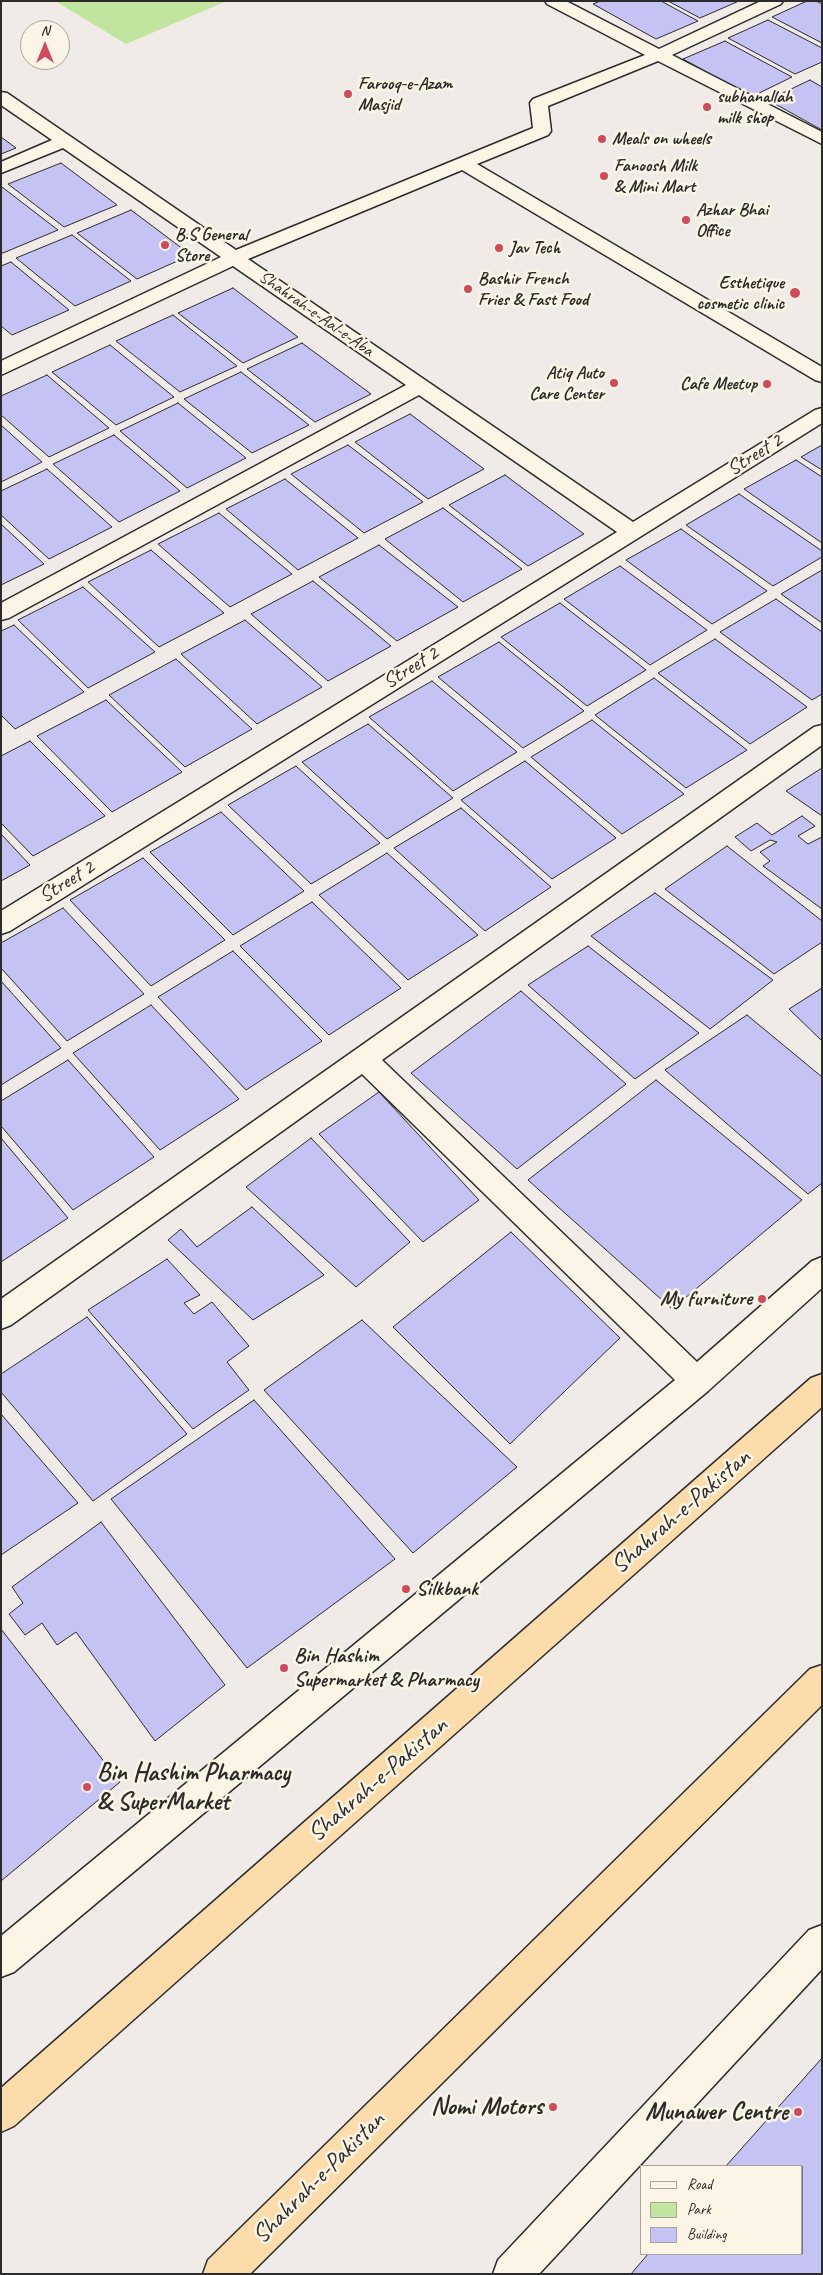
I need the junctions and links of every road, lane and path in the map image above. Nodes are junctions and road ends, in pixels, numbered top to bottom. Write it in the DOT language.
graph roads {
  1 [pos="553,1"];
  2 [pos="775,1"];
  3 [pos="659,54"];
  4 [pos="1,97"];
  5 [pos="822,139"];
  6 [pos="65,141"];
  7 [pos="464,164"];
  8 [pos="1,168"];
  9 [pos="234,258"];
  10 [pos="1,370"];
  11 [pos="822,376"];
  12 [pos="420,386"];
  13 [pos="822,414"];
  14 [pos="631,531"];
  15 [pos="1,613"];
  16 [pos="822,733"];
  17 [pos="1,924"];
  18 [pos="364,1059"];
  19 [pos="822,1270"];
  20 [pos="1,1316"];
  21 [pos="697,1381"];
  22 [pos="822,1388"];
  23 [pos="822,1681"];
  24 [pos="822,1943"];
  25 [pos="1,1959"];
  26 [pos="1,2113"];
  27 [pos="222,2274"];
  28 [pos="512,2274"];
  1 -- 3 [label="street"];
  2 -- 3 [label="street"];
  3 -- 5 [label="street"];
  3 -- 7 [label="street"];
  4 -- 6 [label="street, Shahrah-e-Aal-e-Aba"];
  6 -- 8 [label="street"];
  6 -- 9 [label="street, Shahrah-e-Aal-e-Aba"];
  7 -- 9 [label="street"];
  7 -- 11 [label="street"];
  9 -- 10 [label="street"];
  9 -- 12 [label="street, Shahrah-e-Aal-e-Aba"];
  12 -- 14 [label="street, Shahrah-e-Aal-e-Aba"];
  12 -- 15 [label="street"];
  13 -- 14 [label="street, Street 2"];
  14 -- 17 [label="street, Street 2"];
  16 -- 18 [label="street"];
  18 -- 20 [label="street"];
  18 -- 21 [label="street"];
  19 -- 21 [label="street"];
  21 -- 25 [label="street"];
  22 -- 26 [label="highway, Shahrah-e-Pakistan"];
  23 -- 27 [label="highway, Shahrah-e-Pakistan"];
  24 -- 28 [label="street"];
}
